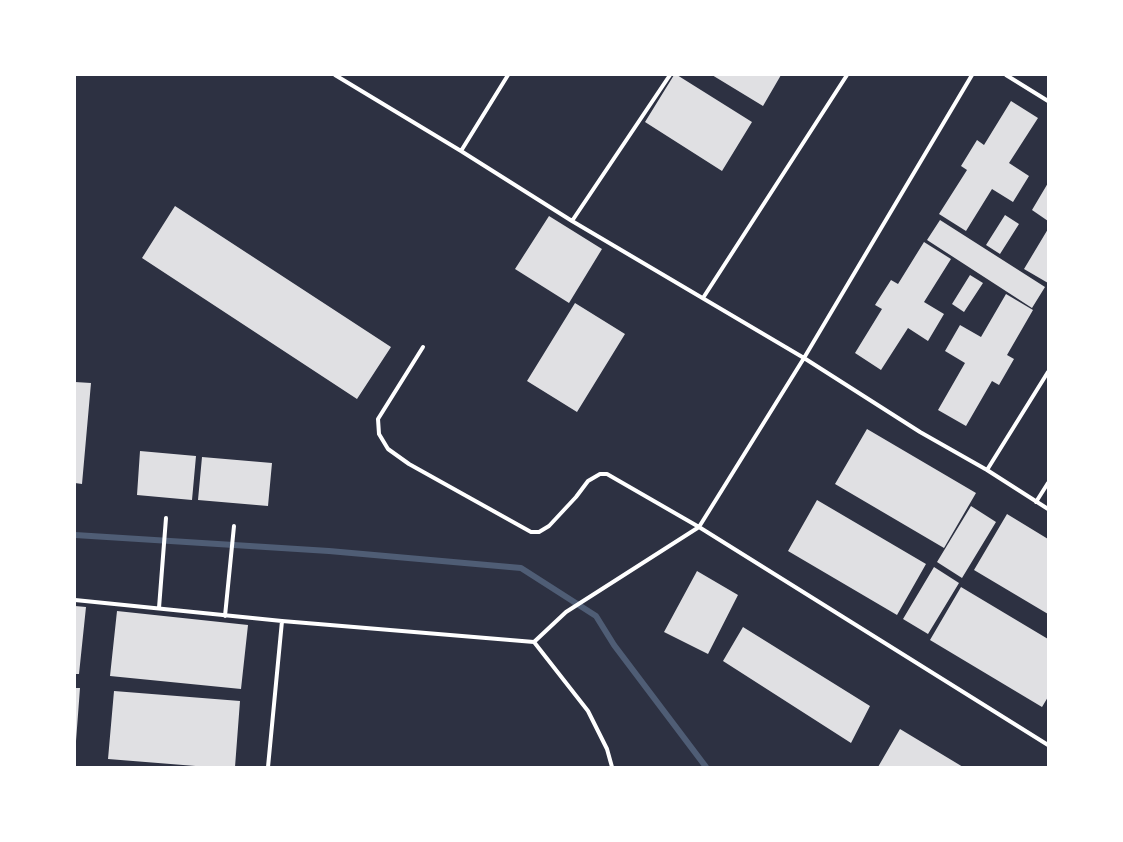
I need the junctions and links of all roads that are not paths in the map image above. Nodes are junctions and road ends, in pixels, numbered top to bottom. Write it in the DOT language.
graph roads {
  1 [pos="334,75"];
  2 [pos="508,75"];
  3 [pos="670,75"];
  4 [pos="847,75"];
  5 [pos="972,75"];
  6 [pos="1006,75"];
  7 [pos="1048,101"];
  8 [pos="461,150"];
  9 [pos="572,221"];
  10 [pos="703,298"];
  11 [pos="423,347"];
  12 [pos="804,358"];
  13 [pos="1048,372"];
  14 [pos="987,470"];
  15 [pos="1048,483"];
  16 [pos="1036,502"];
  17 [pos="1048,509"];
  18 [pos="166,518"];
  19 [pos="234,526"];
  20 [pos="699,527"];
  21 [pos="75,600"];
  22 [pos="159,608"];
  23 [pos="225,616"];
  24 [pos="282,621"];
  25 [pos="534,642"];
  26 [pos="1048,745"];
  27 [pos="268,767"];
  28 [pos="612,767"];
  1 -- 8 [label="lane"];
  2 -- 8 [label="lane"];
  3 -- 9 [label="lane"];
  4 -- 10 [label="lane"];
  5 -- 12 [label="lane"];
  6 -- 7 [label="lane"];
  8 -- 9 [label="lane"];
  9 -- 10 [label="lane"];
  10 -- 12 [label="lane"];
  11 -- 20 [label="lane"];
  12 -- 14 [label="lane"];
  12 -- 20 [label="lane"];
  13 -- 14 [label="lane"];
  14 -- 16 [label="lane"];
  15 -- 16 [label="lane"];
  16 -- 17 [label="lane"];
  18 -- 22 [label="lane"];
  19 -- 23 [label="lane"];
  20 -- 25 [label="lane"];
  20 -- 26 [label="lane"];
  21 -- 22 [label="lane"];
  22 -- 23 [label="lane"];
  23 -- 24 [label="lane"];
  24 -- 25 [label="lane"];
  24 -- 27 [label="lane"];
  25 -- 28 [label="lane"];
}
